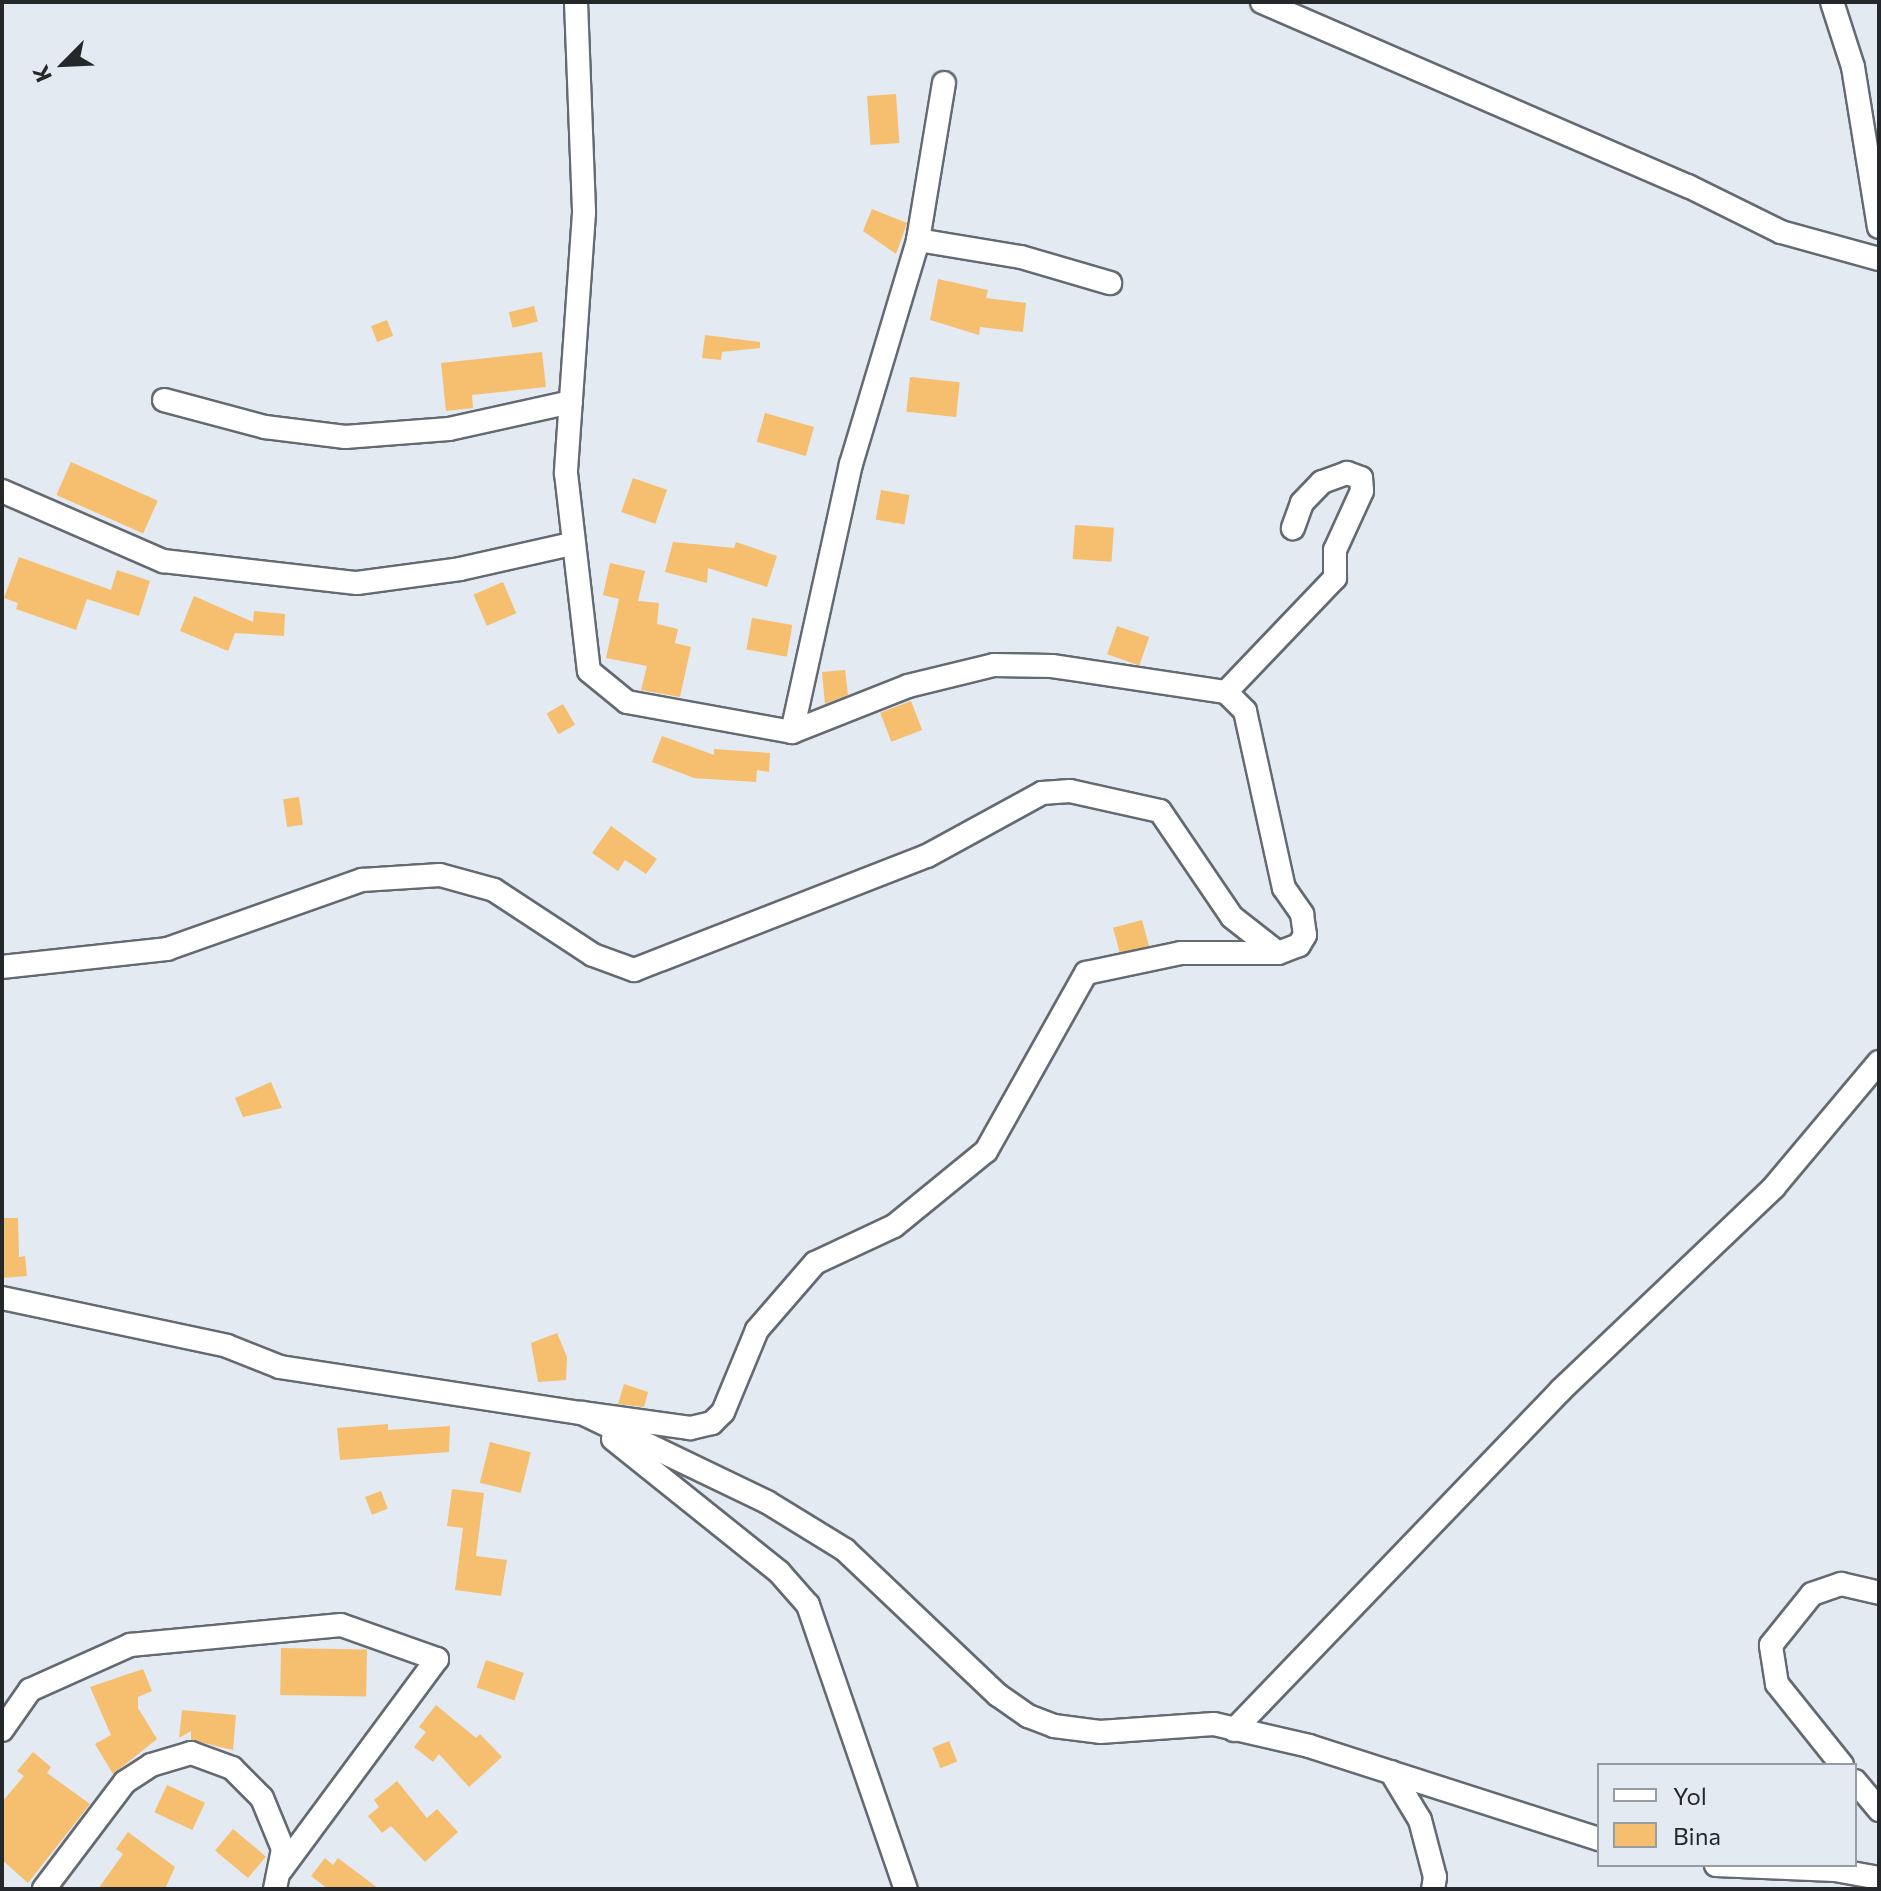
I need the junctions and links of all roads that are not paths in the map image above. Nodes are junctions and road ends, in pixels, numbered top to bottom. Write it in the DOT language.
graph roads {
  1 [pos="576,2"];
  2 [pos="1262,2"];
  3 [pos="1832,2"];
  4 [pos="944,83"];
  5 [pos="1879,227"];
  6 [pos="918,240"];
  7 [pos="1879,259"];
  8 [pos="1110,283"];
  9 [pos="164,400"];
  10 [pos="571,402"];
  11 [pos="2,491"];
  12 [pos="1293,528"];
  13 [pos="571,544"];
  14 [pos="1226,692"];
  15 [pos="792,732"];
  16 [pos="1278,953"];
  17 [pos="2,967"];
  18 [pos="1879,1062"];
  19 [pos="2,1298"];
  20 [pos="582,1413"];
  21 [pos="1879,1593"];
  22 [pos="2,1730"];
  23 [pos="1234,1730"];
  24 [pos="1840,1763"];
  25 [pos="1391,1772"];
  26 [pos="1857,1783"];
  27 [pos="1879,1810"];
  28 [pos="1597,1838"];
  29 [pos="1721,1867"];
  30 [pos="1878,1877"];
  31 [pos="278,1879"];
  32 [pos="1750,1879"];
  33 [pos="44,1889"];
  34 [pos="906,1889"];
  35 [pos="1433,1889"];
  1 -- 10 [label="street"];
  2 -- 7 [label="street"];
  3 -- 5 [label="street"];
  4 -- 6 [label="street"];
  6 -- 8 [label="street"];
  6 -- 15 [label="street"];
  9 -- 10 [label="street"];
  10 -- 13 [label="street"];
  11 -- 13 [label="street"];
  12 -- 14 [label="street"];
  13 -- 15 [label="street"];
  14 -- 15 [label="street"];
  14 -- 16 [label="street"];
  16 -- 17 [label="street"];
  16 -- 20 [label="street"];
  18 -- 23 [label="street"];
  19 -- 20 [label="street"];
  20 -- 23 [label="street"];
  20 -- 34 [label="street"];
  21 -- 24 [label="street"];
  22 -- 31 [label="street"];
  23 -- 25 [label="street"];
  25 -- 28 [label="street"];
  25 -- 35 [label="street"];
  26 -- 27 [label="street"];
  29 -- 32 [label="street"];
  30 -- 32 [label="street"];
  31 -- 33 [label="street"];
}
